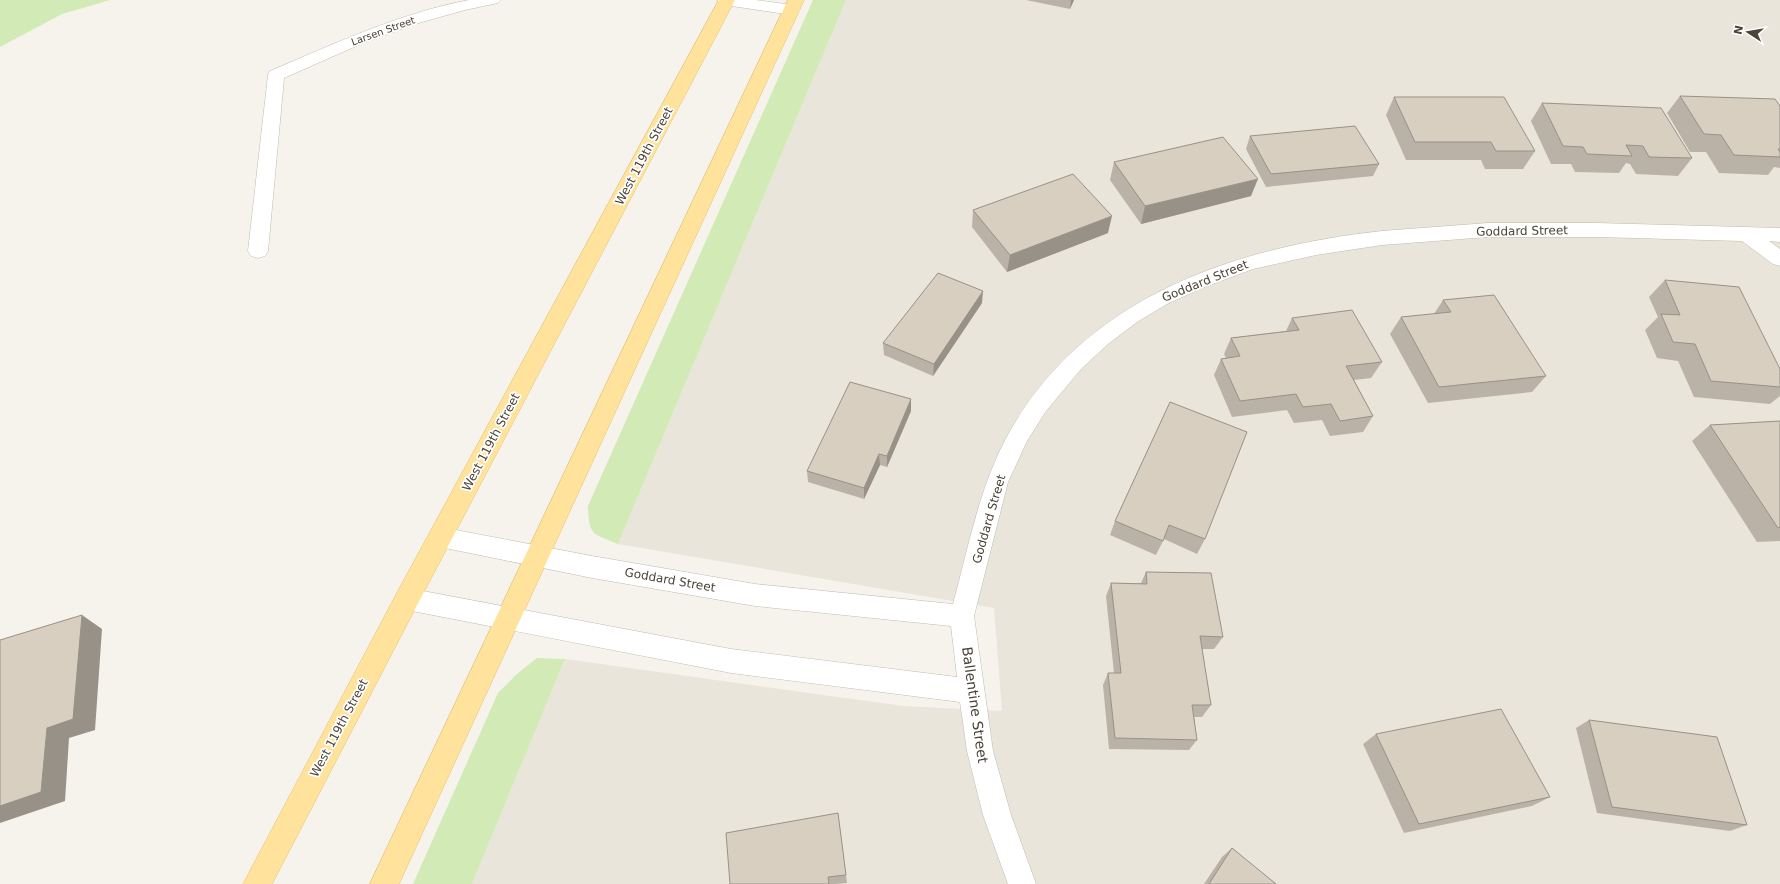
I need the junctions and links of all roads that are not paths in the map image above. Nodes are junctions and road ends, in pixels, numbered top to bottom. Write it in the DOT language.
graph roads {
  1 [pos="493,0"];
  2 [pos="727,0"];
  3 [pos="794,5"];
  4 [pos="1746,234"];
  5 [pos="1780,235"];
  6 [pos="258,251"];
  7 [pos="1780,259"];
  8 [pos="440,537"];
  9 [pos="538,556"];
  10 [pos="406,599"];
  11 [pos="962,616"];
  12 [pos="509,619"];
  13 [pos="972,691"];
  14 [pos="257,884"];
  15 [pos="384,884"];
  16 [pos="1022,884"];
  1 -- 6 [label="street, Larsen Street"];
  2 -- 3 [label="street"];
  2 -- 8 [label="main road, West 119th Street"];
  3 -- 9 [label="main road"];
  4 -- 5 [label="street, Goddard Street"];
  4 -- 7 [label="street"];
  4 -- 11 [label="street, Goddard Street"];
  8 -- 9 [label="street, Goddard Street"];
  8 -- 10 [label="main road, West 119th Street"];
  9 -- 11 [label="street, Goddard Street"];
  9 -- 12 [label="main road"];
  10 -- 12 [label="street"];
  10 -- 14 [label="main road, West 119th Street"];
  11 -- 13 [label="street, Ballentine Street"];
  12 -- 13 [label="street"];
  12 -- 15 [label="main road"];
  13 -- 16 [label="street, Ballentine Street"];
}
